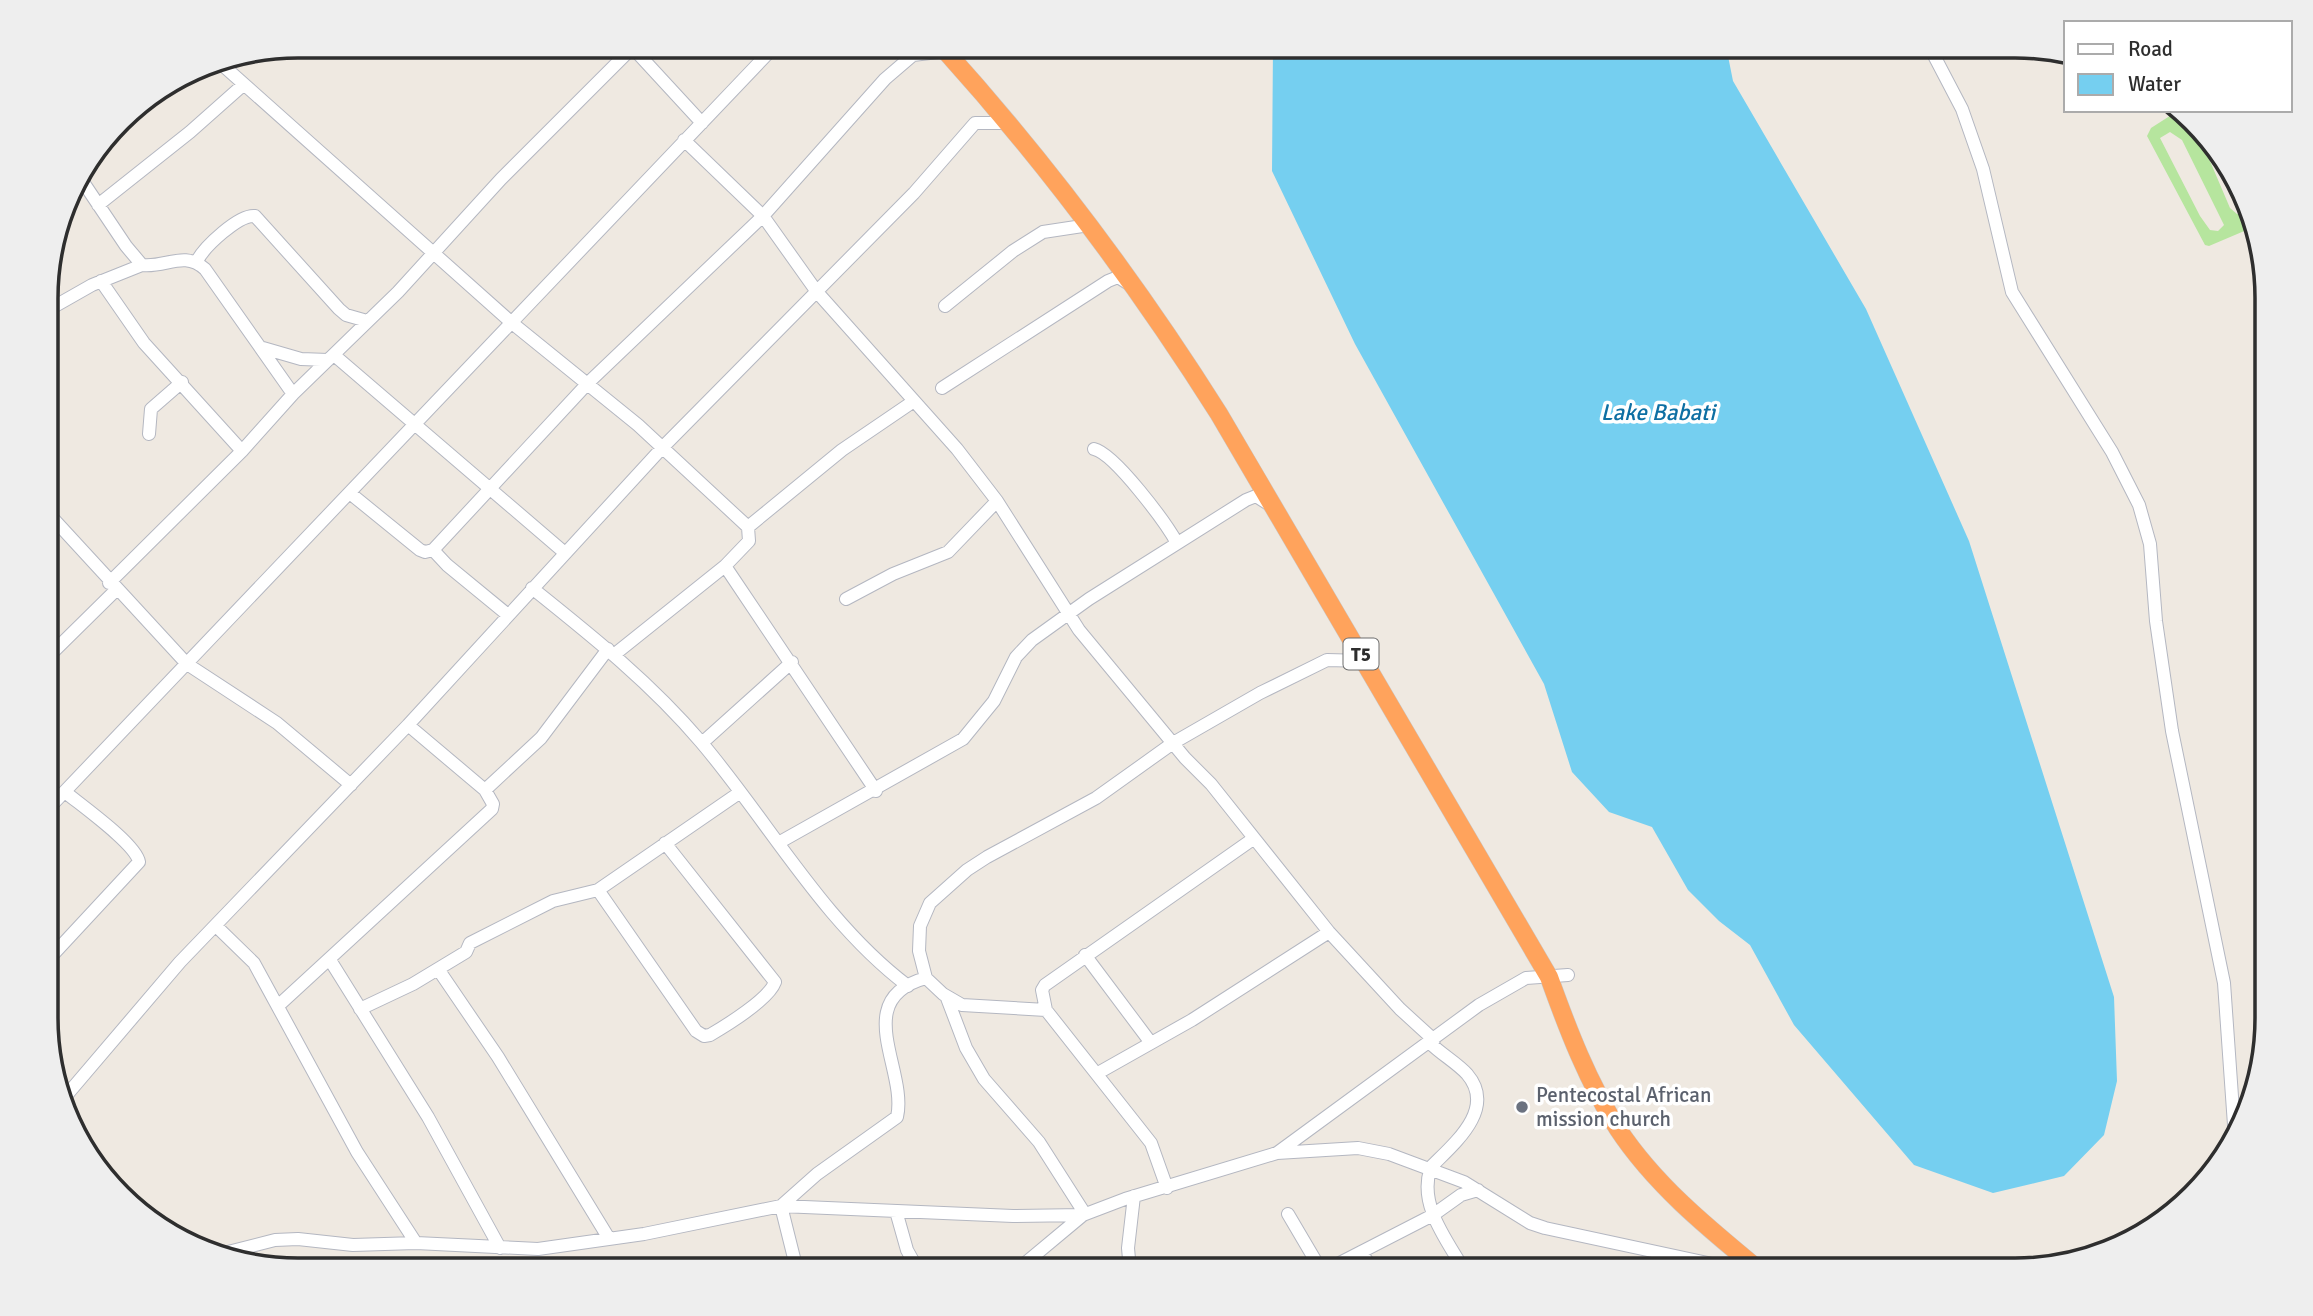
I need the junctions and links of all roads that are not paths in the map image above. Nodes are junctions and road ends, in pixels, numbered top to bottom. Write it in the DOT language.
graph roads {
  1 [pos="620,58"];
  2 [pos="643,58"];
  3 [pos="764,58"];
  4 [pos="910,58"];
  5 [pos="952,58"];
  6 [pos="1935,58"];
  7 [pos="226,69"];
  8 [pos="243,85"];
  9 [pos="702,123"];
  10 [pos="1006,123"];
  11 [pos="684,139"];
  12 [pos="86,186"];
  13 [pos="98,205"];
  14 [pos="763,216"];
  15 [pos="1089,225"];
  16 [pos="433,252"];
  17 [pos="197,261"];
  18 [pos="142,265"];
  19 [pos="102,281"];
  20 [pos="1138,291"];
  21 [pos="817,292"];
  22 [pos="58,305"];
  23 [pos="944,306"];
  24 [pos="367,321"];
  25 [pos="512,323"];
  26 [pos="263,348"];
  27 [pos="331,357"];
  28 [pos="182,382"];
  29 [pos="588,383"];
  30 [pos="942,388"];
  31 [pos="293,394"];
  32 [pos="914,401"];
  33 [pos="415,425"];
  34 [pos="149,434"];
  35 [pos="663,447"];
  36 [pos="1094,449"];
  37 [pos="242,451"];
  38 [pos="489,488"];
  39 [pos="351,494"];
  40 [pos="997,501"];
  41 [pos="1276,508"];
  42 [pos="58,524"];
  43 [pos="748,527"];
  44 [pos="1177,544"];
  45 [pos="433,550"];
  46 [pos="565,552"];
  47 [pos="725,566"];
  48 [pos="113,587"];
  49 [pos="532,587"];
  50 [pos="846,599"];
  51 [pos="1068,614"];
  52 [pos="508,615"];
  53 [pos="58,646"];
  54 [pos="612,652"];
  55 [pos="1365,661"];
  56 [pos="792,662"];
  57 [pos="187,664"];
  58 [pos="408,725"];
  59 [pos="702,743"];
  60 [pos="1173,743"];
  61 [pos="351,785"];
  62 [pos="485,790"];
  63 [pos="876,791"];
  64 [pos="65,792"];
  65 [pos="739,793"];
  66 [pos="58,799"];
  67 [pos="1253,839"];
  68 [pos="780,842"];
  69 [pos="665,843"];
  70 [pos="598,890"];
  71 [pos="216,926"];
  72 [pos="1329,932"];
  73 [pos="58,949"];
  74 [pos="1085,956"];
  75 [pos="330,960"];
  76 [pos="438,969"];
  77 [pos="1568,975"];
  78 [pos="926,978"];
  79 [pos="1549,978"];
  80 [pos="908,986"];
  81 [pos="947,998"];
  82 [pos="279,1005"];
  83 [pos="360,1009"];
  84 [pos="1046,1010"];
  85 [pos="1432,1041"];
  86 [pos="1151,1043"];
  87 [pos="1098,1073"];
  88 [pos="70,1091"];
  89 [pos="2233,1116"];
  90 [pos="1277,1153"];
  91 [pos="1430,1169"];
  92 [pos="1167,1188"];
  93 [pos="1478,1190"];
  94 [pos="1134,1196"];
  95 [pos="782,1206"];
  96 [pos="896,1210"];
  97 [pos="1084,1214"];
  98 [pos="1288,1214"];
  99 [pos="1433,1215"];
  100 [pos="608,1237"];
  101 [pos="416,1243"];
  102 [pos="500,1248"];
  103 [pos="236,1250"];
  104 [pos="1361,1252"];
  105 [pos="794,1258"];
  106 [pos="911,1258"];
  107 [pos="1031,1258"];
  108 [pos="1129,1258"];
  109 [pos="1316,1258"];
  110 [pos="1349,1258"];
  111 [pos="1365,1258"];
  112 [pos="1457,1258"];
  113 [pos="1685,1258"];
  114 [pos="1744,1258"];
  1 -- 16 [label="street"];
  2 -- 9 [label="street"];
  3 -- 9 [label="street"];
  4 -- 14 [label="street"];
  5 -- 10 [label="highway, T5"];
  6 -- 89 [label="street"];
  7 -- 8 [label="street"];
  8 -- 13 [label="street"];
  8 -- 16 [label="street"];
  9 -- 11 [label="street"];
  10 -- 15 [label="highway, T5"];
  10 -- 21 [label="street"];
  11 -- 14 [label="street"];
  11 -- 25 [label="street"];
  12 -- 13 [label="street"];
  13 -- 18 [label="street"];
  14 -- 21 [label="street"];
  14 -- 29 [label="street"];
  15 -- 20 [label="highway, T5"];
  15 -- 23 [label="street"];
  16 -- 24 [label="street"];
  16 -- 25 [label="street"];
  17 -- 18 [label="street"];
  17 -- 24 [label="street"];
  17 -- 26 [label="street"];
  18 -- 19 [label="street"];
  19 -- 22 [label="street"];
  19 -- 28 [label="street"];
  20 -- 30 [label="street"];
  20 -- 41 [label="highway, T5"];
  21 -- 32 [label="street"];
  21 -- 35 [label="street"];
  24 -- 27 [label="street"];
  25 -- 29 [label="street"];
  25 -- 33 [label="street"];
  26 -- 27 [label="street"];
  26 -- 31 [label="street"];
  27 -- 31 [label="street"];
  27 -- 33 [label="street"];
  28 -- 34 [label="street"];
  28 -- 37 [label="street"];
  29 -- 35 [label="street"];
  29 -- 38 [label="street"];
  31 -- 37 [label="street"];
  32 -- 40 [label="street"];
  32 -- 43 [label="street"];
  33 -- 38 [label="street"];
  33 -- 39 [label="street"];
  35 -- 43 [label="street"];
  35 -- 46 [label="street"];
  36 -- 44 [label="street"];
  37 -- 48 [label="street"];
  38 -- 45 [label="street"];
  38 -- 46 [label="street"];
  39 -- 45 [label="street"];
  39 -- 57 [label="street"];
  40 -- 50 [label="street"];
  40 -- 51 [label="street"];
  41 -- 44 [label="street"];
  41 -- 55 [label="highway, T5"];
  42 -- 48 [label="street"];
  43 -- 47 [label="street"];
  44 -- 51 [label="street"];
  45 -- 52 [label="street"];
  46 -- 49 [label="street"];
  47 -- 54 [label="street"];
  47 -- 56 [label="street"];
  48 -- 53 [label="street"];
  48 -- 57 [label="street"];
  49 -- 52 [label="street"];
  49 -- 54 [label="street"];
  51 -- 60 [label="street"];
  51 -- 63 [label="street"];
  52 -- 58 [label="street"];
  54 -- 59 [label="street"];
  54 -- 62 [label="street"];
  55 -- 60 [label="street"];
  55 -- 79 [label="highway, T5"];
  56 -- 59 [label="street"];
  56 -- 63 [label="street"];
  57 -- 61 [label="street"];
  57 -- 64 [label="street"];
  58 -- 61 [label="street"];
  58 -- 62 [label="street"];
  59 -- 65 [label="street"];
  60 -- 67 [label="street"];
  60 -- 78 [label="street"];
  61 -- 71 [label="street"];
  62 -- 75 [label="street"];
  63 -- 68 [label="street"];
  64 -- 66 [label="street"];
  64 -- 73 [label="street"];
  65 -- 68 [label="street"];
  65 -- 69 [label="street"];
  67 -- 72 [label="street"];
  67 -- 74 [label="street"];
  68 -- 80 [label="street"];
  69 -- 70 [label="street"];
  69 -- 70 [label="street"];
  70 -- 76 [label="street"];
  71 -- 82 [label="street"];
  71 -- 88 [label="street"];
  72 -- 85 [label="street"];
  72 -- 86 [label="street"];
  74 -- 84 [label="street"];
  74 -- 86 [label="street"];
  75 -- 82 [label="street"];
  75 -- 83 [label="street"];
  76 -- 83 [label="street"];
  76 -- 100 [label="street"];
  77 -- 79 [label="street"];
  78 -- 80 [label="street"];
  78 -- 81 [label="street"];
  79 -- 85 [label="street"];
  79 -- 114 [label="highway, T5"];
  80 -- 95 [label="street"];
  81 -- 84 [label="street"];
  81 -- 97 [label="street"];
  82 -- 101 [label="street"];
  83 -- 102 [label="street"];
  84 -- 87 [label="street"];
  85 -- 90 [label="street"];
  85 -- 91 [label="street"];
  86 -- 87 [label="street"];
  87 -- 92 [label="street"];
  90 -- 91 [label="street"];
  90 -- 92 [label="street"];
  91 -- 93 [label="street"];
  91 -- 99 [label="street"];
  92 -- 94 [label="street"];
  93 -- 99 [label="street"];
  93 -- 113 [label="street"];
  94 -- 97 [label="street"];
  94 -- 108 [label="street"];
  95 -- 96 [label="street"];
  95 -- 100 [label="street"];
  95 -- 105 [label="street"];
  96 -- 97 [label="street"];
  96 -- 106 [label="street"];
  97 -- 107 [label="street"];
  98 -- 109 [label="street"];
  99 -- 104 [label="street"];
  99 -- 112 [label="street"];
  100 -- 102 [label="street"];
  101 -- 102 [label="street"];
  101 -- 103 [label="street"];
  104 -- 110 [label="street"];
  104 -- 111 [label="street"];
}
